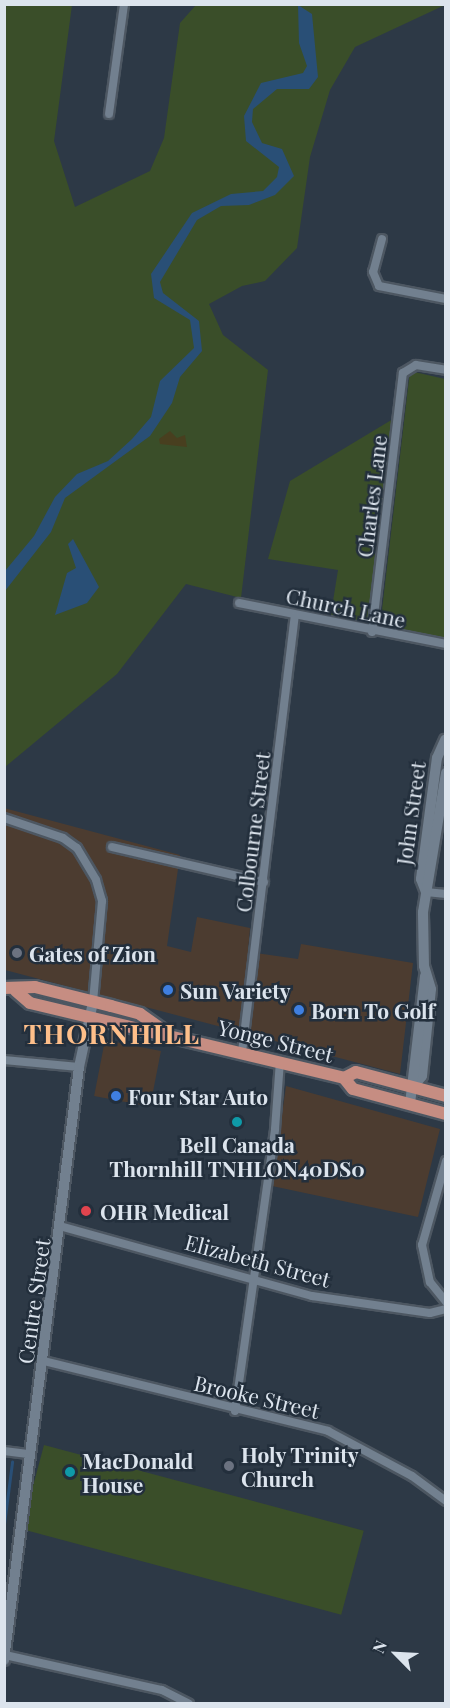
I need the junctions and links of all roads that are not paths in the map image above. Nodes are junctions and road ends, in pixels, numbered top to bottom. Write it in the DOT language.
graph roads {
  1 [pos="124,4"];
  2 [pos="109,114"];
  3 [pos="382,239"];
  4 [pos="446,299"];
  5 [pos="446,370"];
  6 [pos="239,603"];
  7 [pos="295,616"];
  8 [pos="372,632"];
  9 [pos="446,644"];
  10 [pos="446,735"];
  11 [pos="445,740"];
  12 [pos="446,745"];
  13 [pos="446,773"];
  14 [pos="4,818"];
  15 [pos="112,847"];
  16 [pos="264,882"];
  17 [pos="426,892"];
  18 [pos="446,894"];
  19 [pos="10,989"];
  20 [pos="93,1002"];
  21 [pos="89,1019"];
  22 [pos="164,1031"];
  23 [pos="242,1052"];
  24 [pos="4,1060"];
  25 [pos="280,1061"];
  26 [pos="79,1067"];
  27 [pos="344,1078"];
  28 [pos="413,1087"];
  29 [pos="446,1096"];
  30 [pos="410,1104"];
  31 [pos="446,1114"];
  32 [pos="446,1161"];
  33 [pos="63,1227"];
  34 [pos="255,1278"];
  35 [pos="446,1302"];
  36 [pos="446,1309"];
  37 [pos="44,1361"];
  38 [pos="235,1411"];
  39 [pos="4,1451"];
  40 [pos="30,1454"];
  41 [pos="446,1502"];
  42 [pos="5,1658"];
  43 [pos="189,1704"];
  1 -- 2 [label="street"];
  3 -- 4 [label="street"];
  5 -- 8 [label="street, Charles Lane"];
  6 -- 7 [label="street, Church Lane"];
  7 -- 8 [label="street, Church Lane"];
  7 -- 16 [label="street, Colbourne Street"];
  8 -- 9 [label="street, Church Lane"];
  10 -- 11 [label="main road, John Street"];
  11 -- 12 [label="main road, John Street"];
  11 -- 17 [label="main road, John Street"];
  13 -- 17 [label="main road, John Street"];
  14 -- 20 [label="street"];
  15 -- 16 [label="street"];
  16 -- 23 [label="street, Colbourne Street"];
  17 -- 18 [label="street"];
  17 -- 28 [label="main road, John Street"];
  19 -- 20 [label="main road, Yonge Street"];
  19 -- 21 [label="main road, Yonge Street"];
  20 -- 21 [label="main road, Centre Street"];
  20 -- 22 [label="main road, Yonge Street"];
  21 -- 22 [label="main road, Yonge Street"];
  21 -- 26 [label="main road, Centre Street"];
  22 -- 23 [label="main road, Yonge Street"];
  23 -- 25 [label="main road, Yonge Street"];
  24 -- 26 [label="street"];
  25 -- 27 [label="main road, Yonge Street"];
  25 -- 34 [label="street"];
  26 -- 33 [label="main road, Centre Street"];
  27 -- 28 [label="main road, Yonge Street"];
  27 -- 30 [label="main road, Yonge Street"];
  28 -- 29 [label="main road, Yonge Street"];
  28 -- 30 [label="main road, John Street"];
  30 -- 31 [label="main road, Yonge Street"];
  32 -- 35 [label="street"];
  33 -- 34 [label="street, Elizabeth Street"];
  33 -- 37 [label="main road, Centre Street"];
  34 -- 36 [label="street, Elizabeth Street"];
  34 -- 38 [label="street"];
  37 -- 38 [label="street, Brooke Street"];
  37 -- 40 [label="main road, Centre Street"];
  38 -- 41 [label="street, Brooke Street"];
  39 -- 40 [label="street"];
  40 -- 42 [label="main road, Centre Street"];
  42 -- 43 [label="street"];
}
